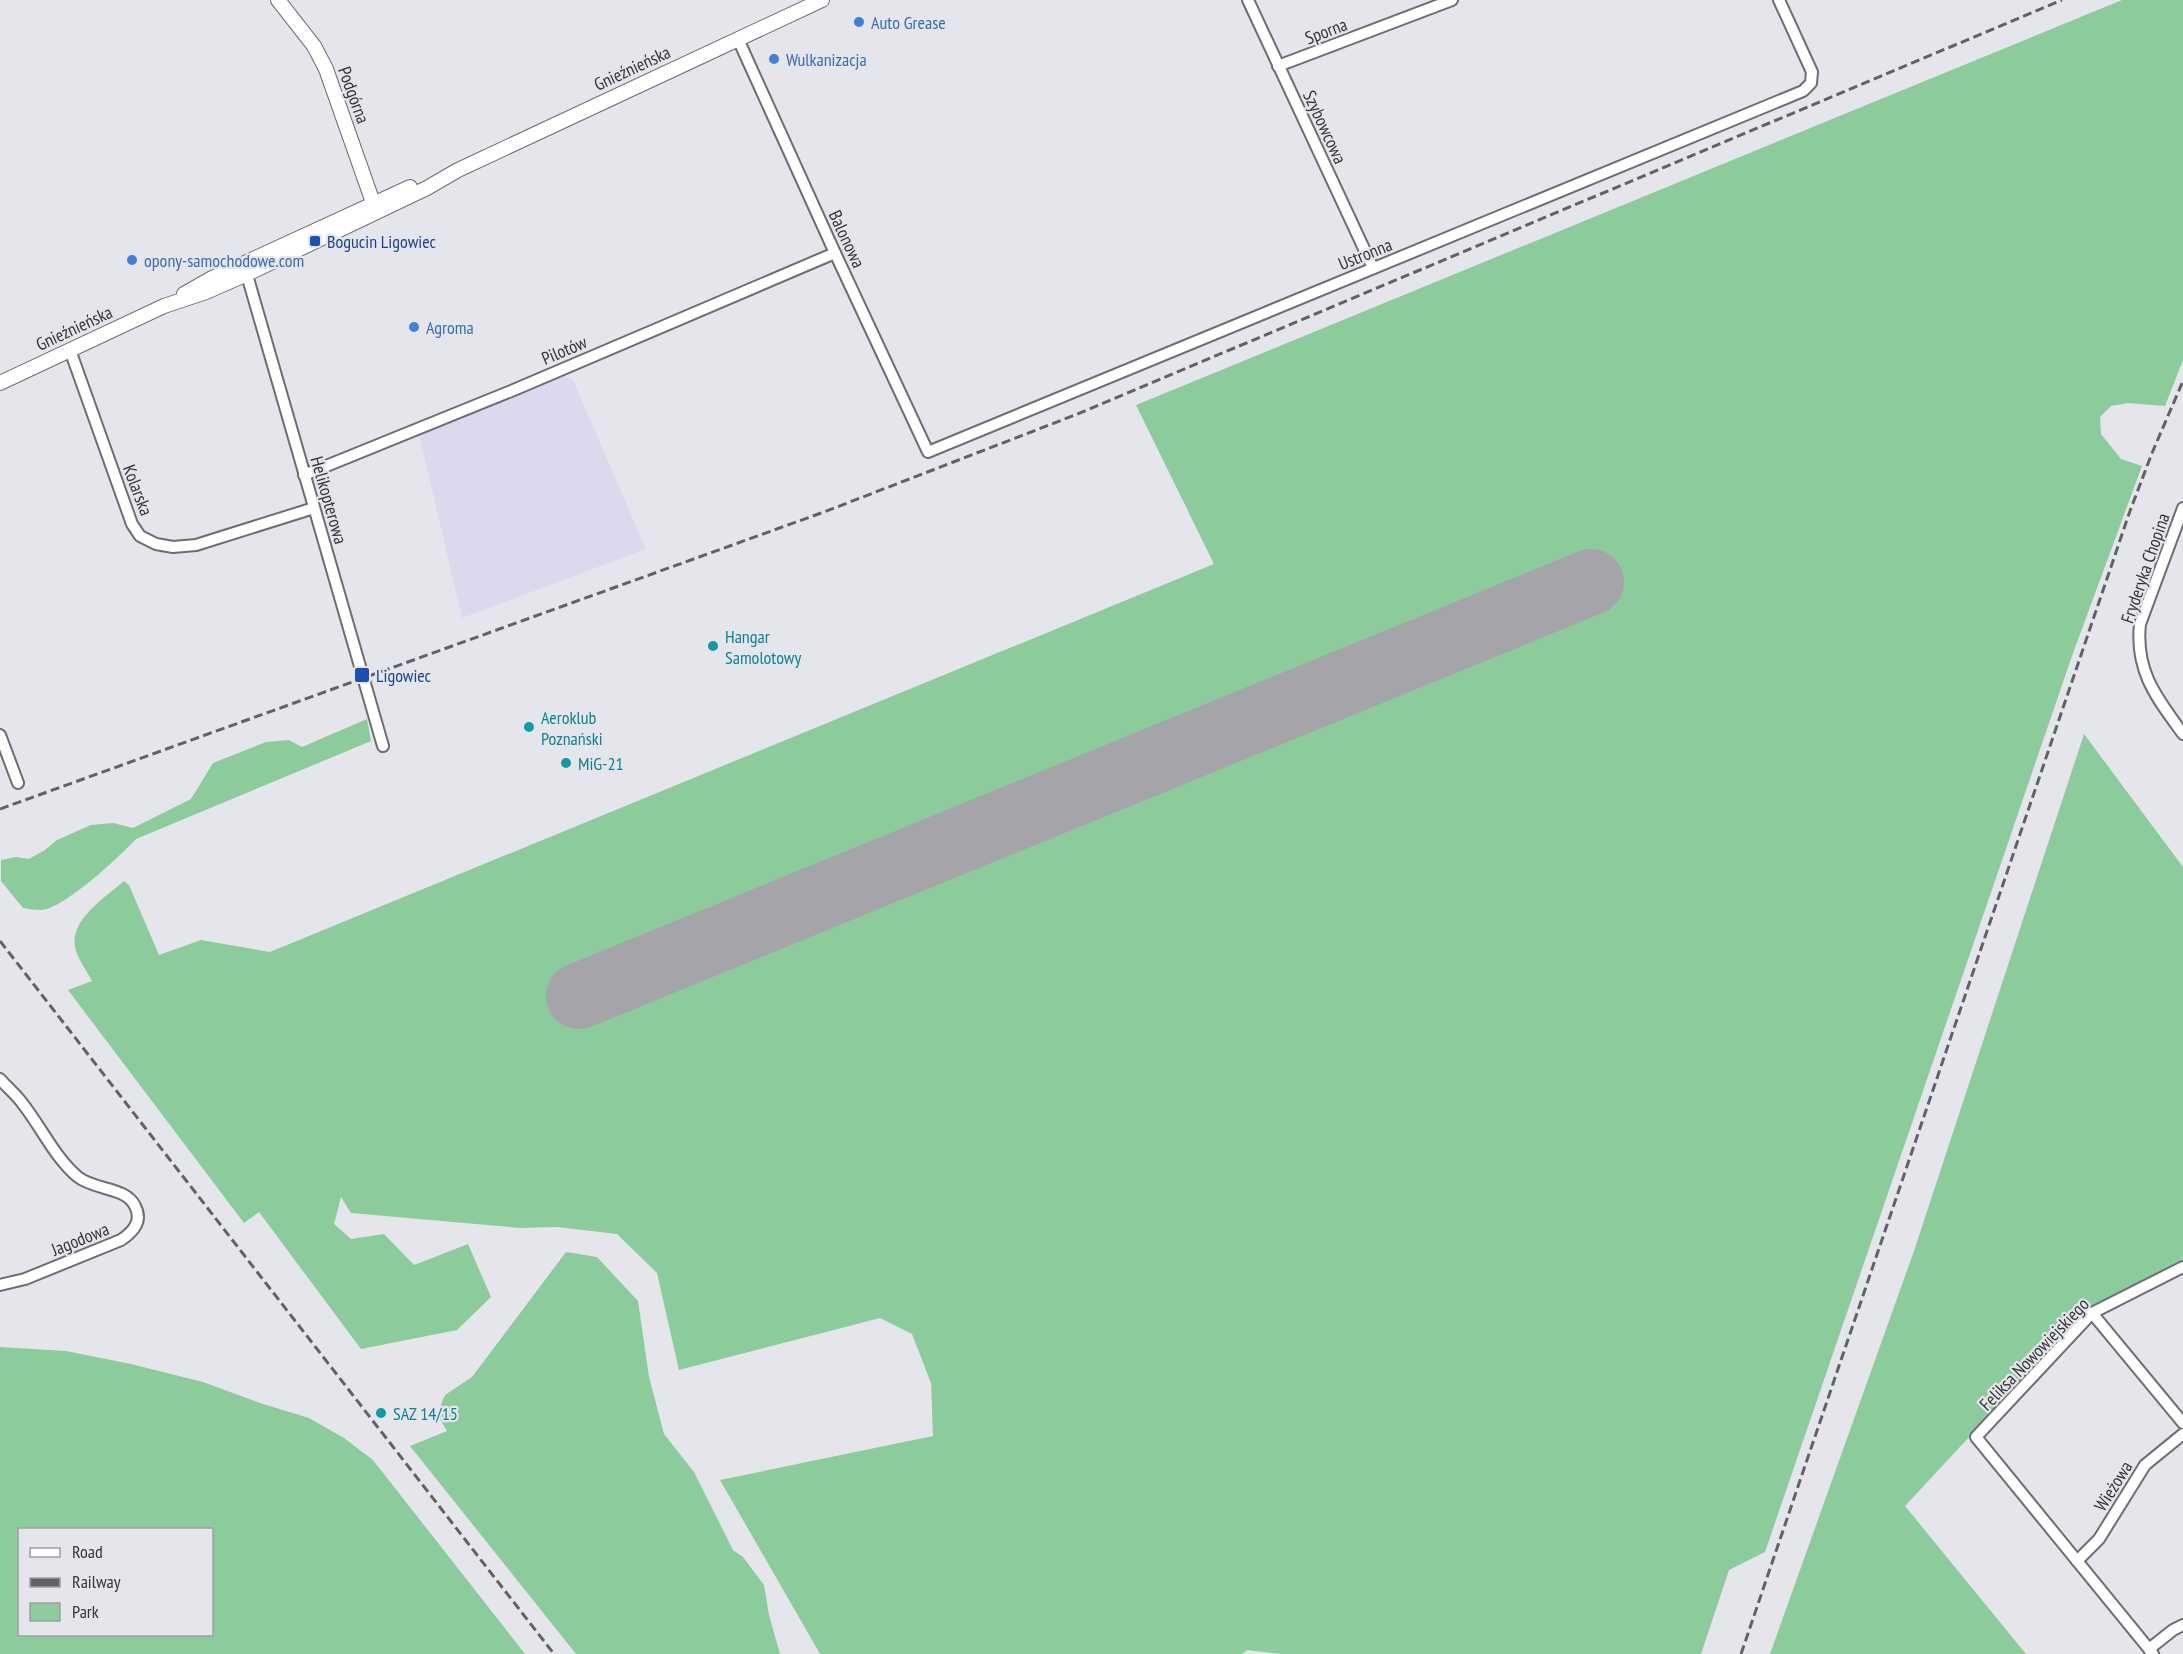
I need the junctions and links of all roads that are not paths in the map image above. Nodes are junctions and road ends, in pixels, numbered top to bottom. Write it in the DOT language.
graph roads {
  1 [pos="278,0"];
  2 [pos="822,0"];
  3 [pos="1248,0"];
  4 [pos="1452,0"];
  5 [pos="1779,0"];
  6 [pos="738,39"];
  7 [pos="1278,66"];
  8 [pos="375,208"];
  9 [pos="835,253"];
  10 [pos="245,268"];
  11 [pos="1373,268"];
  12 [pos="70,350"];
  13 [pos="0,383"];
  14 [pos="928,452"];
  15 [pos="304,475"];
  16 [pos="314,508"];
  17 [pos="2183,508"];
  18 [pos="2183,734"];
  19 [pos="0,735"];
  20 [pos="384,746"];
  21 [pos="18,783"];
  22 [pos="0,1079"];
  23 [pos="2183,1267"];
  24 [pos="0,1285"];
  25 [pos="2092,1313"];
  26 [pos="2183,1423"];
  27 [pos="2183,1434"];
  28 [pos="2077,1561"];
  29 [pos="2183,1625"];
  30 [pos="2151,1651"];
  1 -- 8 [label="main road, Podgórna"];
  2 -- 6 [label="main road, Gnieźnieńska"];
  3 -- 7 [label="street, Szybowcowa"];
  4 -- 7 [label="street, Sporna"];
  5 -- 11 [label="street, Ustronna"];
  6 -- 8 [label="main road, Gnieźnieńska"];
  6 -- 9 [label="street, Balonowa"];
  7 -- 11 [label="street, Szybowcowa"];
  8 -- 10 [label="main road, Gnieźnieńska"];
  9 -- 14 [label="street, Balonowa"];
  9 -- 15 [label="street, Pilotów"];
  10 -- 12 [label="main road, Gnieźnieńska"];
  10 -- 15 [label="street, Helikopterowa"];
  11 -- 14 [label="street, Ustronna"];
  12 -- 13 [label="main road, Gnieźnieńska"];
  12 -- 16 [label="street, Kolarska"];
  15 -- 16 [label="street, Helikopterowa"];
  16 -- 20 [label="street, Helikopterowa"];
  17 -- 18 [label="street, Fryderyka Chopina"];
  19 -- 21 [label="street"];
  22 -- 24 [label="street, Jagodowa"];
  23 -- 25 [label="street, Feliksa Nowowiejskiego"];
  25 -- 26 [label="street"];
  25 -- 28 [label="street, Feliksa Nowowiejskiego"];
  27 -- 28 [label="street, Wieżowa"];
  28 -- 30 [label="street"];
  29 -- 30 [label="street"];
}
